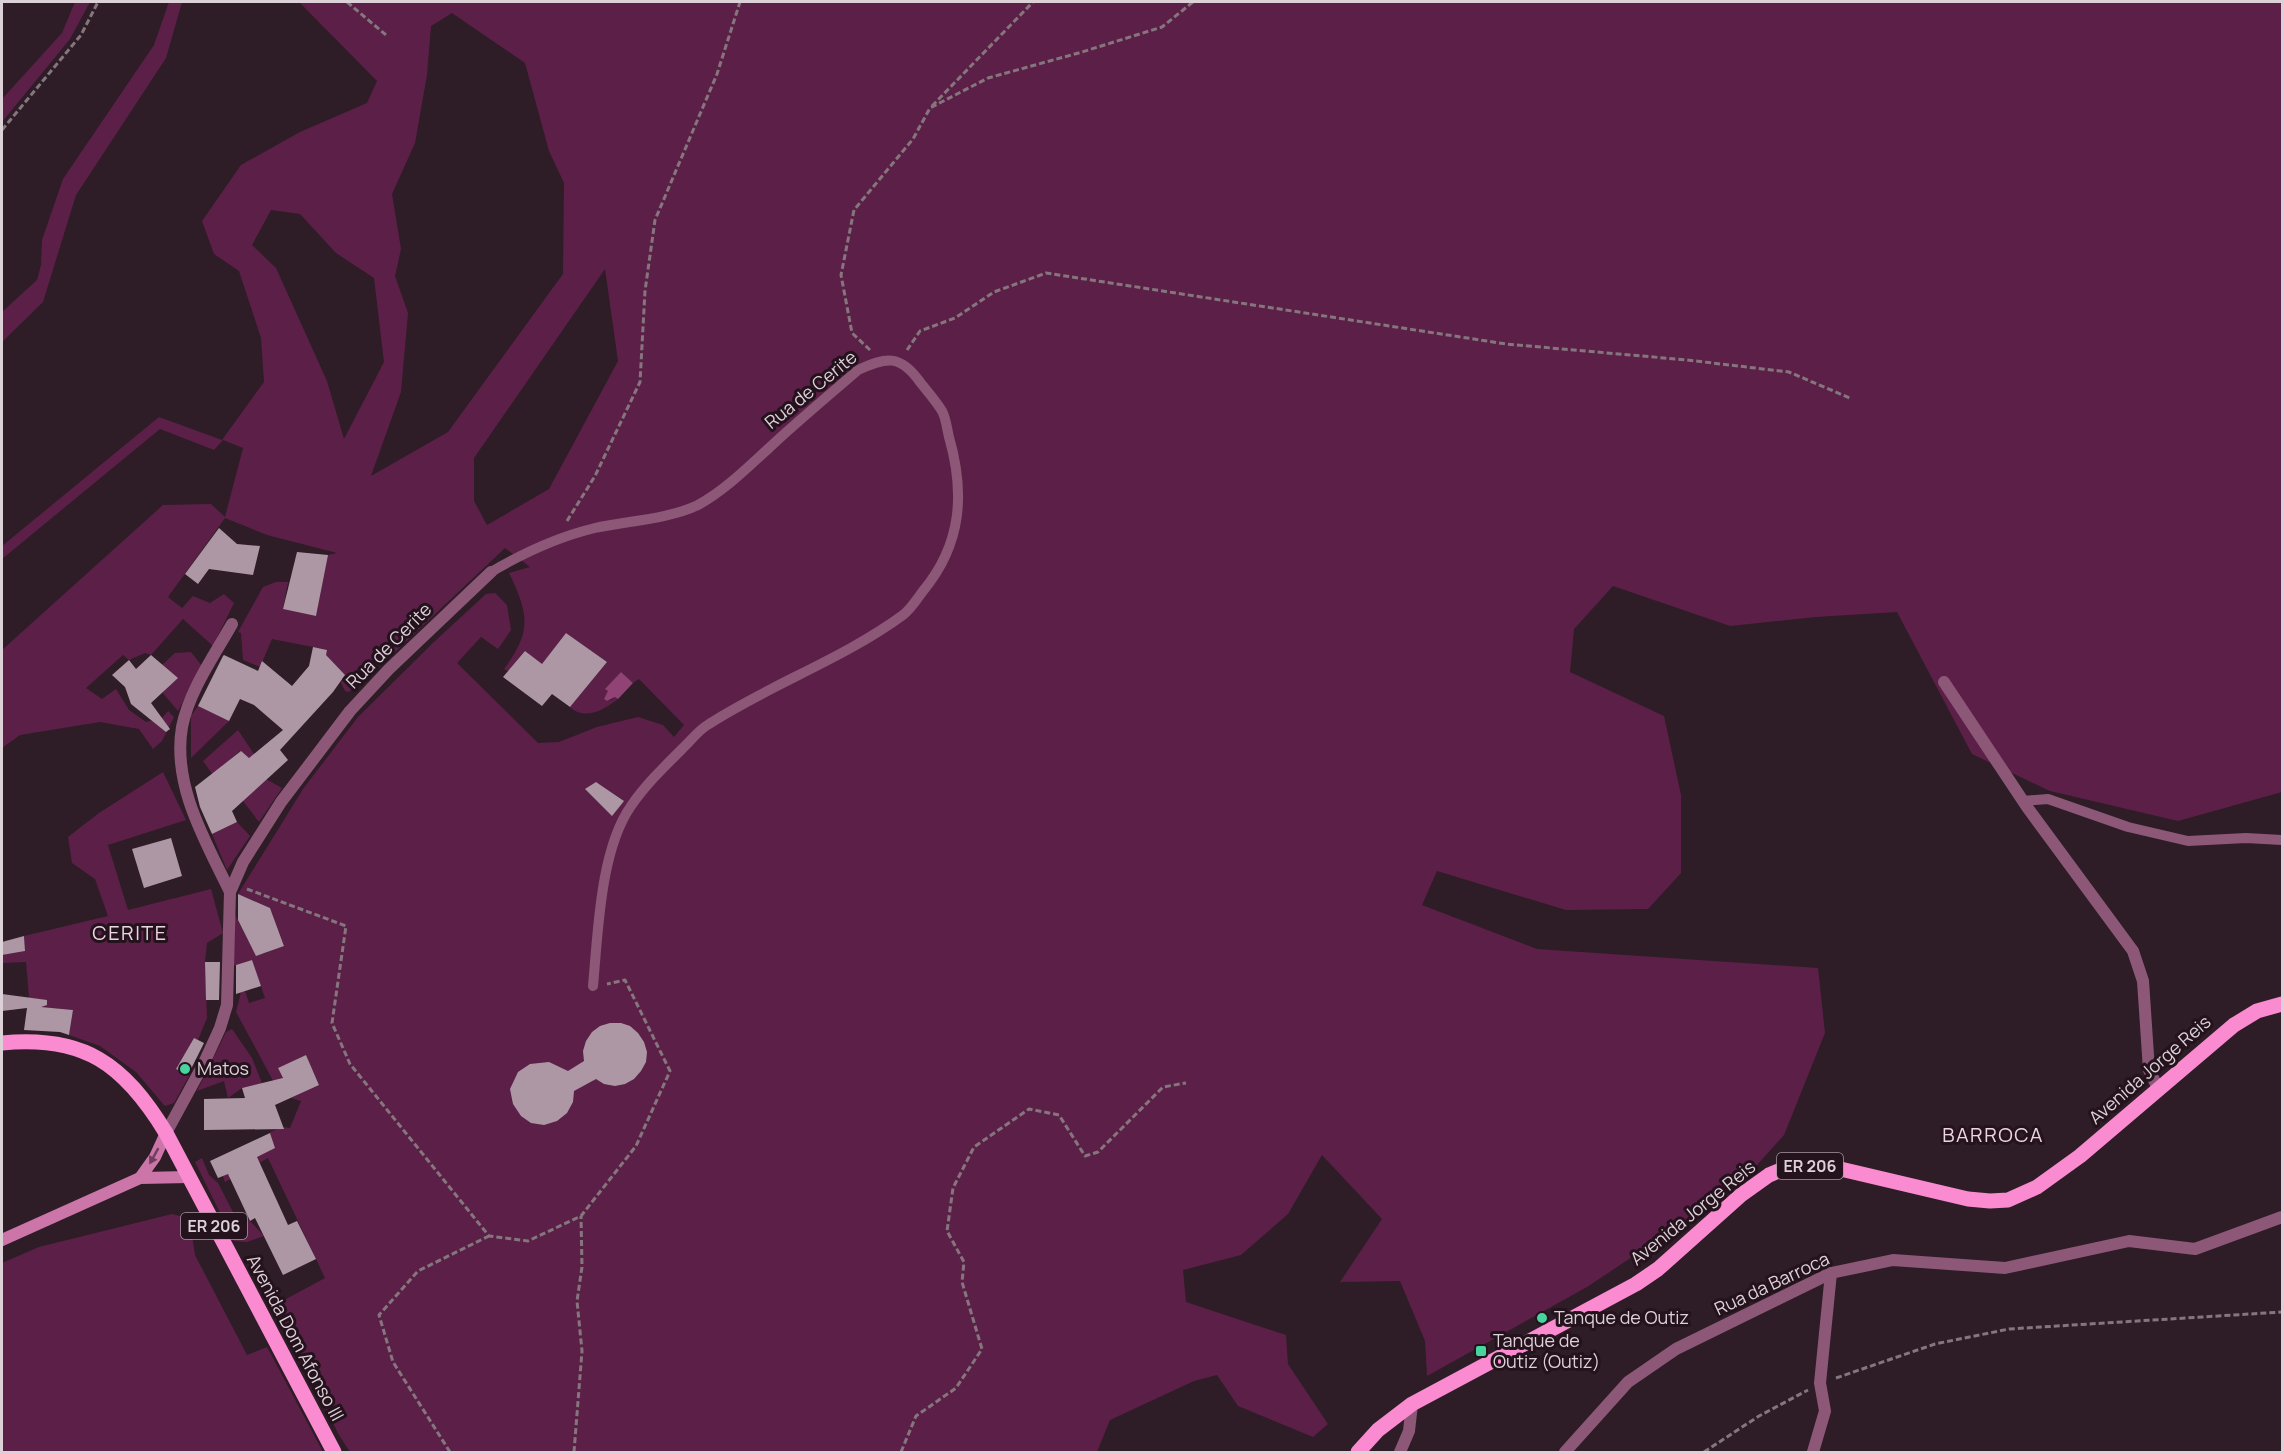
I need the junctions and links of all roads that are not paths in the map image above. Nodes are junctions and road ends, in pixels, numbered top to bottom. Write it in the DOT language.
graph roads {
  1 [pos="491,572"];
  2 [pos="232,624"];
  3 [pos="1944,682"];
  4 [pos="2023,801"];
  5 [pos="2283,840"];
  6 [pos="232,888"];
  7 [pos="593,986"];
  8 [pos="2283,1004"];
  9 [pos="2,1043"];
  10 [pos="2158,1088"];
  11 [pos="165,1133"];
  12 [pos="189,1177"];
  13 [pos="140,1178"];
  14 [pos="2283,1217"];
  15 [pos="2,1240"];
  16 [pos="1832,1273"];
  17 [pos="1412,1404"];
  18 [pos="334,1452"];
  19 [pos="1358,1452"];
  20 [pos="1400,1452"];
  21 [pos="1565,1452"];
  22 [pos="1813,1452"];
  1 -- 6 [label="street, Rua de Cerite"];
  1 -- 7 [label="lane, Rua de Cerite"];
  2 -- 6 [label="street, Rua de Cerite"];
  3 -- 4 [label="street"];
  4 -- 5 [label="lane"];
  4 -- 10 [label="street"];
  6 -- 11 [label="street, Rua de Cerite"];
  8 -- 10 [label="main road, Avenida Jorge Reis / ER 206"];
  9 -- 11 [label="main road, Avenida Dom Afonso III / ER 206"];
  10 -- 17 [label="main road, Avenida Jorge Reis / ER 206"];
  11 -- 12 [label="main road, Avenida Dom Afonso III / ER 206"];
  11 -- 13 [label="street, one-way"];
  12 -- 13 [label="street"];
  12 -- 18 [label="main road, Avenida Dom Afonso III / ER 206"];
  13 -- 15 [label="street"];
  14 -- 16 [label="street, Rua da Barroca"];
  16 -- 21 [label="street, Rua da Barroca"];
  16 -- 22 [label="street"];
  17 -- 19 [label="main road, Avenida Jorge Reis / ER 206"];
  17 -- 20 [label="street"];
}
